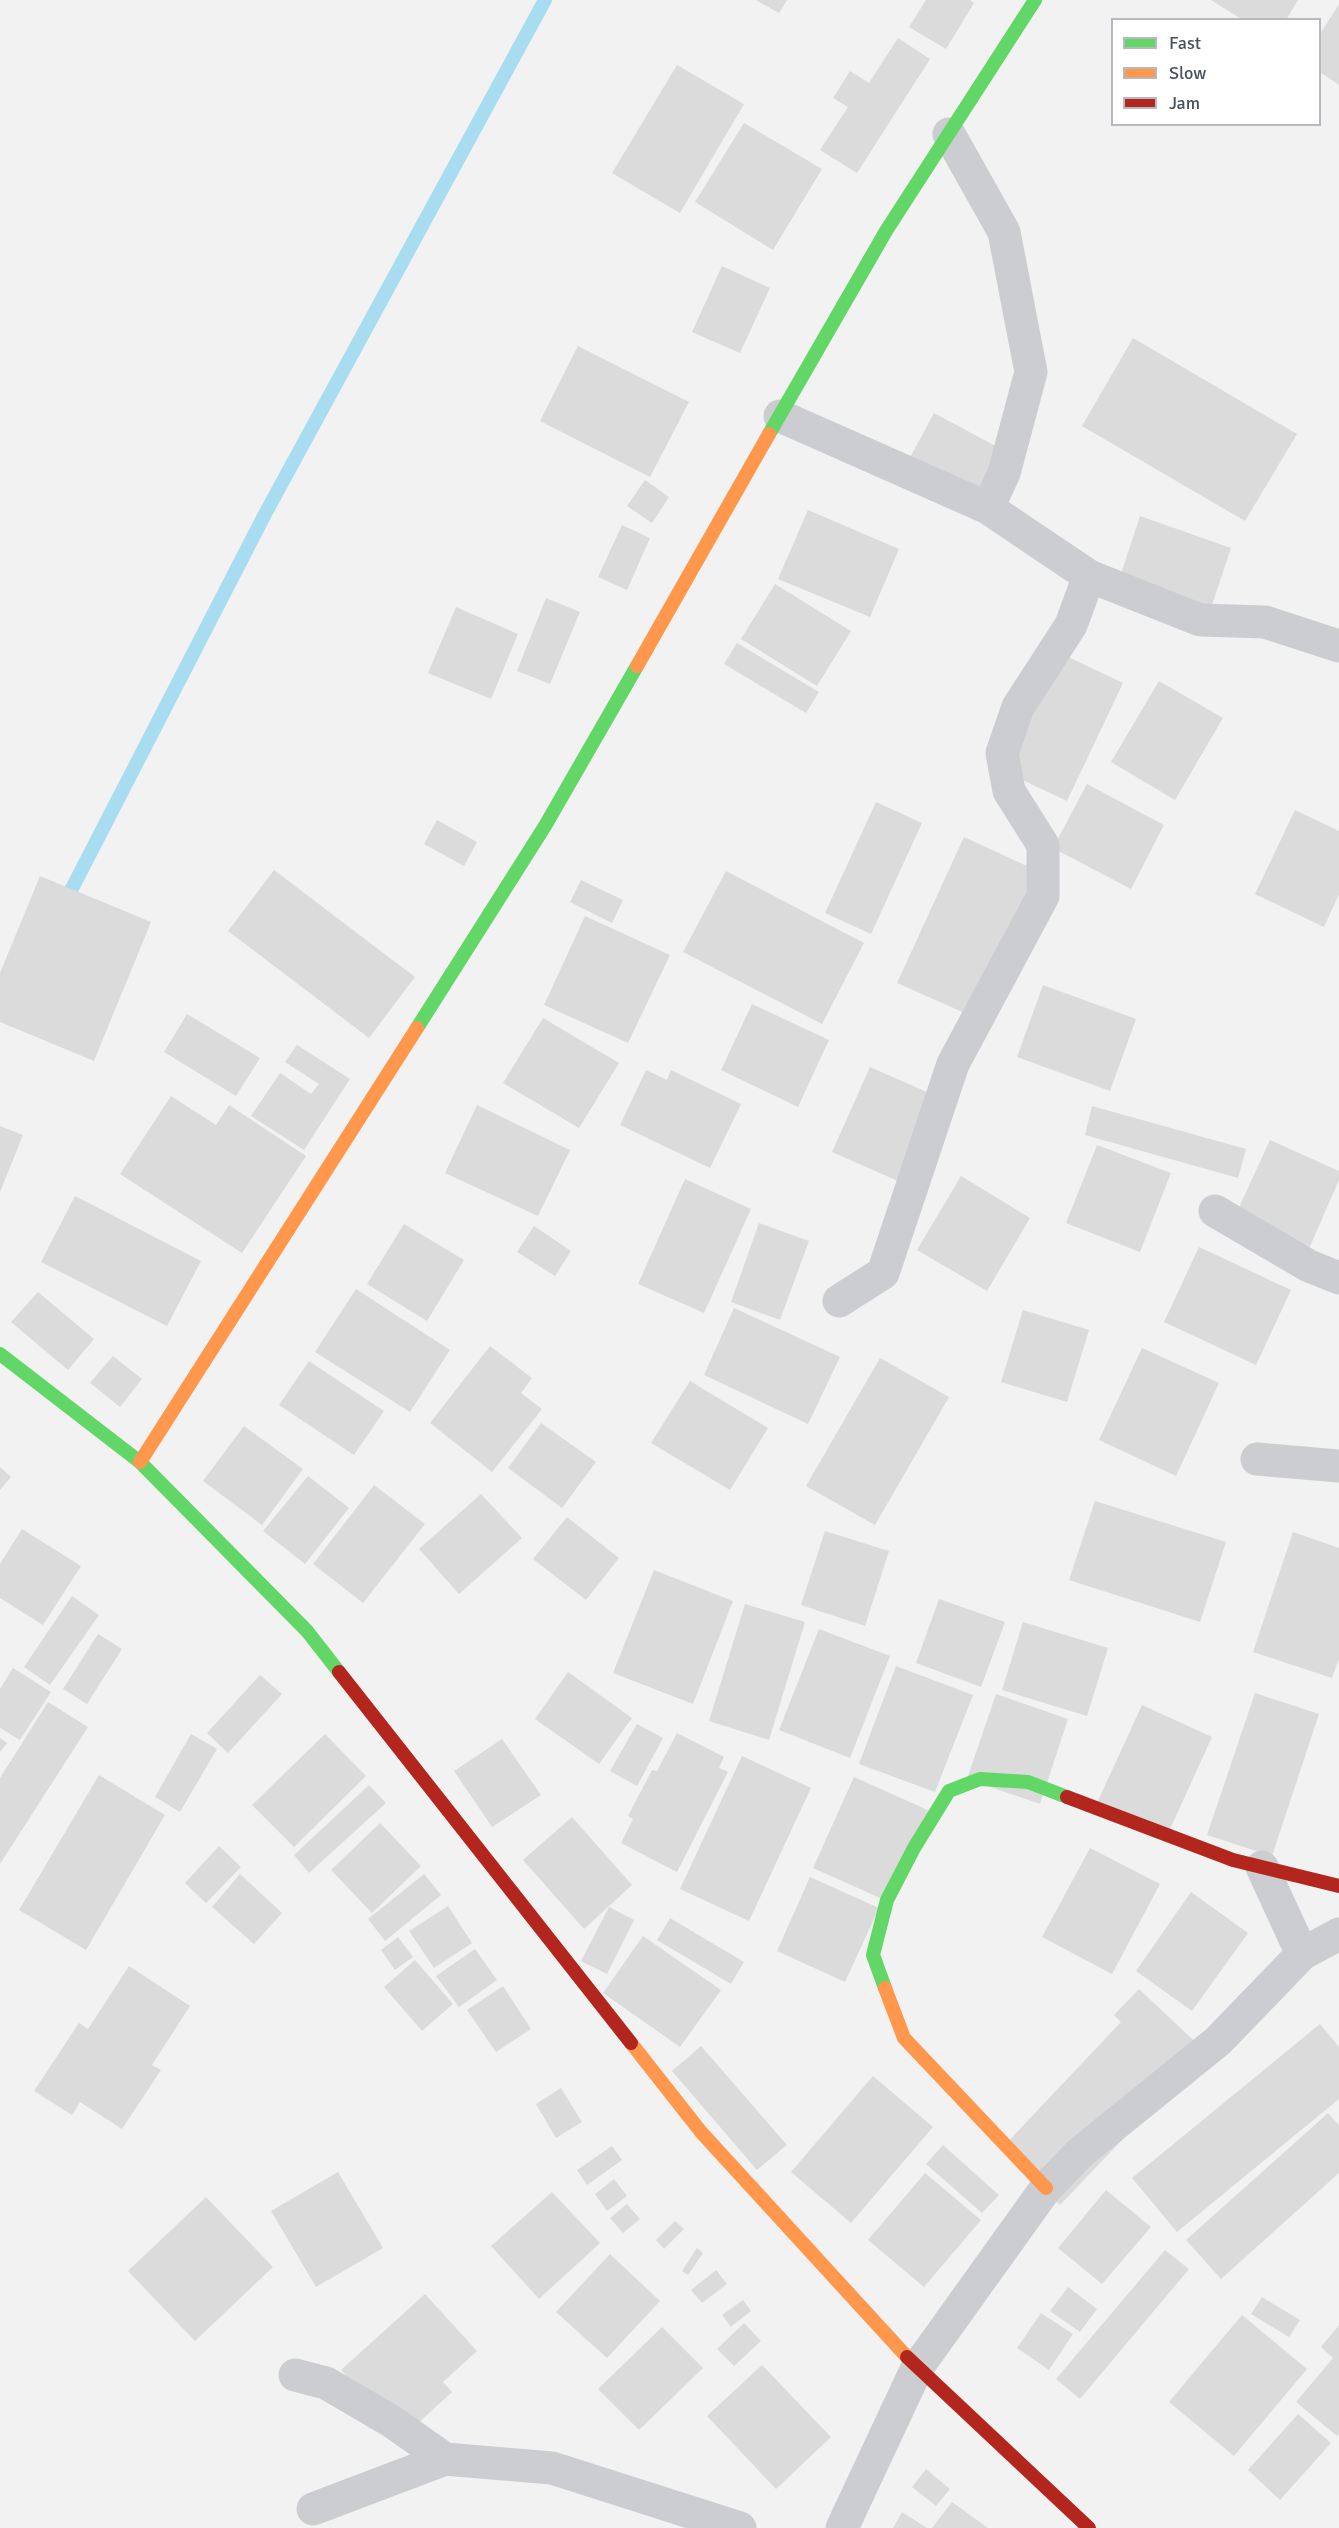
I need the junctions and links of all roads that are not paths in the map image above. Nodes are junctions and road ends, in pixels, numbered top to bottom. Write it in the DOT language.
graph roads {
  1 [pos="1035,0"];
  2 [pos="949,134"];
  3 [pos="780,416"];
  4 [pos="987,508"];
  5 [pos="1089,576"];
  6 [pos="1339,646"];
  7 [pos="1215,1211"];
  8 [pos="1339,1278"];
  9 [pos="839,1301"];
  10 [pos="0,1354"];
  11 [pos="1257,1459"];
  12 [pos="140,1462"];
  13 [pos="1339,1466"];
  14 [pos="1262,1867"];
  15 [pos="1339,1886"];
  16 [pos="1339,1934"];
  17 [pos="1302,1954"];
  18 [pos="1046,2188"];
  19 [pos="917,2368"];
  20 [pos="295,2375"];
  21 [pos="445,2459"];
  22 [pos="314,2509"];
  23 [pos="740,2528"];
  24 [pos="843,2528"];
  25 [pos="1089,2528"];
  1 -- 2 [label="street"];
  2 -- 3 [label="street"];
  2 -- 4 [label="street"];
  3 -- 4 [label="street"];
  3 -- 12 [label="street"];
  4 -- 5 [label="street"];
  5 -- 6 [label="street"];
  5 -- 9 [label="street"];
  7 -- 8 [label="street"];
  10 -- 12 [label="street"];
  11 -- 13 [label="street"];
  12 -- 19 [label="street"];
  14 -- 15 [label="street"];
  14 -- 17 [label="street"];
  14 -- 18 [label="street"];
  16 -- 17 [label="street"];
  17 -- 18 [label="street"];
  18 -- 19 [label="street"];
  19 -- 24 [label="street"];
  19 -- 25 [label="street"];
  20 -- 21 [label="street"];
  21 -- 22 [label="street"];
  21 -- 23 [label="street"];
}
